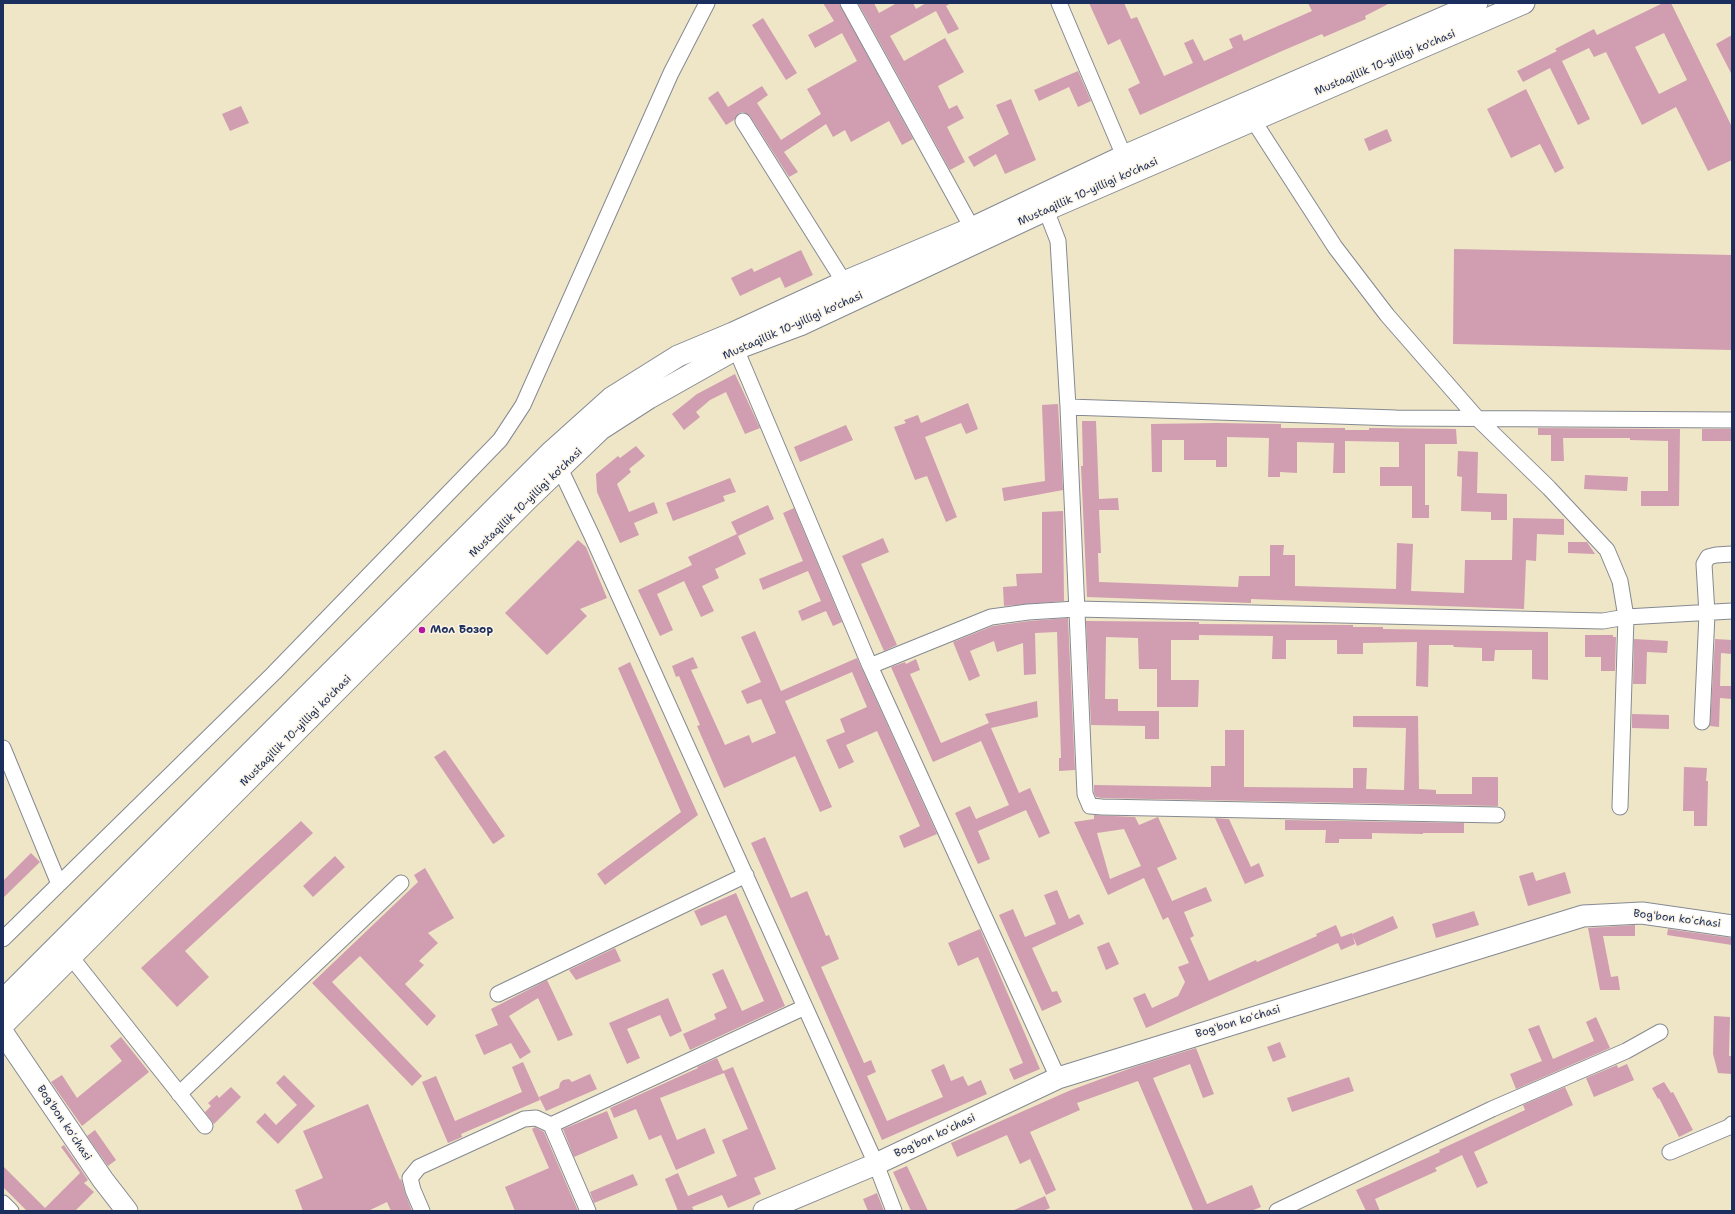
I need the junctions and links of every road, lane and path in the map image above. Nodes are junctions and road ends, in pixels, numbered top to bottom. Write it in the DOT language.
graph roads {
  1 [pos="707,3"];
  2 [pos="848,3"];
  3 [pos="1059,3"];
  4 [pos="1477,3"];
  5 [pos="1524,3"];
  6 [pos="1253,120"];
  7 [pos="743,121"];
  8 [pos="1124,156"];
  9 [pos="1046,210"];
  10 [pos="972,228"];
  11 [pos="844,282"];
  12 [pos="736,349"];
  13 [pos="1068,407"];
  14 [pos="1477,418"];
  15 [pos="1732,420"];
  16 [pos="556,460"];
  17 [pos="1732,554"];
  18 [pos="1076,609"];
  19 [pos="1732,611"];
  20 [pos="1707,614"];
  21 [pos="1626,617"];
  22 [pos="870,666"];
  23 [pos="1702,722"];
  24 [pos="3,748"];
  25 [pos="1620,807"];
  26 [pos="1497,815"];
  27 [pos="746,875"];
  28 [pos="401,883"];
  29 [pos="59,884"];
  30 [pos="1732,926"];
  31 [pos="3,939"];
  32 [pos="71,957"];
  33 [pos="6,991"];
  34 [pos="498,994"];
  35 [pos="805,1008"];
  36 [pos="3,1025"];
  37 [pos="1660,1032"];
  38 [pos="3,1033"];
  39 [pos="1058,1078"];
  40 [pos="178,1094"];
  41 [pos="1732,1124"];
  42 [pos="205,1126"];
  43 [pos="550,1126"];
  44 [pos="1670,1152"];
  45 [pos="876,1164"];
  46 [pos="3,1203"];
  47 [pos="11,1211"];
  48 [pos="127,1211"];
  49 [pos="422,1211"];
  50 [pos="588,1211"];
  51 [pos="764,1211"];
  52 [pos="894,1211"];
  53 [pos="1277,1211"];
  1 -- 29 [label="street"];
  2 -- 10 [label="street"];
  3 -- 8 [label="street"];
  4 -- 8 [label="main road, Mustaqillik 10-yilligi ko'chasi"];
  5 -- 6 [label="main road, Mustaqillik 10-yilligi ko'chasi"];
  6 -- 9 [label="main road, Mustaqillik 10-yilligi ko'chasi"];
  6 -- 14 [label="street"];
  7 -- 11 [label="street"];
  8 -- 10 [label="main road, Mustaqillik 10-yilligi ko'chasi"];
  9 -- 12 [label="main road, Mustaqillik 10-yilligi ko'chasi"];
  9 -- 13 [label="street"];
  10 -- 11 [label="main road, Mustaqillik 10-yilligi ko'chasi"];
  11 -- 16 [label="main road, Mustaqillik 10-yilligi ko'chasi"];
  12 -- 16 [label="main road, Mustaqillik 10-yilligi ko'chasi"];
  12 -- 22 [label="street"];
  13 -- 14 [label="street"];
  13 -- 18 [label="street"];
  14 -- 15 [label="street"];
  14 -- 21 [label="street"];
  16 -- 27 [label="street"];
  16 -- 32 [label="main road, Mustaqillik 10-yilligi ko'chasi"];
  16 -- 33 [label="main road, Mustaqillik 10-yilligi ko'chasi"];
  17 -- 20 [label="street"];
  18 -- 21 [label="street"];
  18 -- 22 [label="street"];
  18 -- 26 [label="street"];
  19 -- 20 [label="street"];
  20 -- 21 [label="street"];
  20 -- 23 [label="street"];
  21 -- 25 [label="street"];
  22 -- 39 [label="street"];
  24 -- 29 [label="street"];
  27 -- 34 [label="street"];
  27 -- 35 [label="street"];
  28 -- 40 [label="street"];
  29 -- 31 [label="street"];
  30 -- 39 [label="main road, Bogʻbon koʻchasi"];
  32 -- 36 [label="main road, Mustaqillik 10-yilligi ko'chasi"];
  32 -- 40 [label="street"];
  35 -- 43 [label="street"];
  35 -- 45 [label="street"];
  37 -- 53 [label="street"];
  38 -- 48 [label="main road, Bogʻbon koʻchasi"];
  39 -- 45 [label="main road, Bogʻbon koʻchasi"];
  40 -- 42 [label="street"];
  41 -- 44 [label="street"];
  43 -- 49 [label="street"];
  43 -- 50 [label="street"];
  45 -- 51 [label="main road, Bogʻbon koʻchasi"];
  45 -- 52 [label="street"];
  46 -- 47 [label="street"];
}
